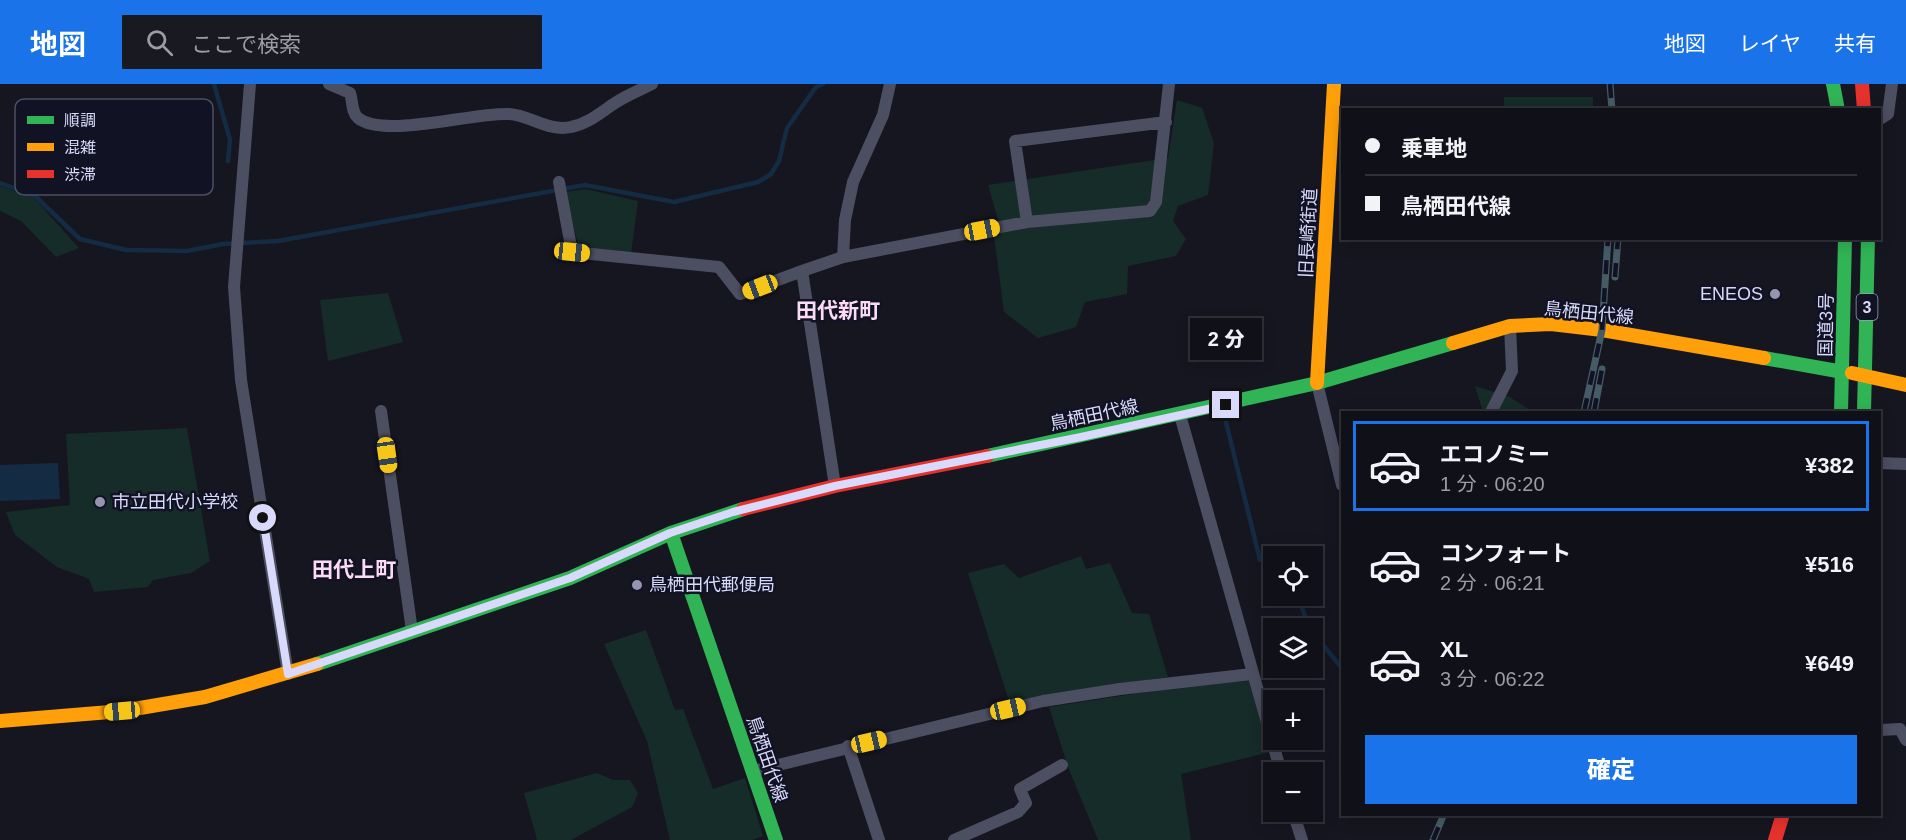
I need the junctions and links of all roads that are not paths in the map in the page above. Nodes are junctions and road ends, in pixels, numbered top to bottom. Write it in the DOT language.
graph roads {
  1 [pos="250,84"];
  2 [pos="329,84"];
  3 [pos="652,84"];
  4 [pos="890,84"];
  5 [pos="1169,84"];
  6 [pos="1334,84"];
  7 [pos="1833,84"];
  8 [pos="1840,84"];
  9 [pos="1862,84"];
  10 [pos="1872,84"];
  11 [pos="1892,84"];
  12 [pos="1839,108"];
  13 [pos="1840,108"];
  14 [pos="1864,108"];
  15 [pos="1871,108"];
  16 [pos="1881,118"];
  17 [pos="1166,122"];
  18 [pos="559,187"];
  19 [pos="1026,222"];
  20 [pos="1845,240"];
  21 [pos="1868,240"];
  22 [pos="843,257"];
  23 [pos="802,271"];
  24 [pos="1510,326"];
  25 [pos="1843,372"];
  26 [pos="1865,376"];
  27 [pos="1317,384"];
  28 [pos="1906,385"];
  29 [pos="381,411"];
  30 [pos="1492,411"];
  31 [pos="1841,411"];
  32 [pos="1864,411"];
  33 [pos="1180,415"];
  34 [pos="1881,463"];
  35 [pos="1906,464"];
  36 [pos="1341,481"];
  37 [pos="835,486"];
  38 [pos="670,533"];
  39 [pos="412,631"];
  40 [pos="288,674"];
  41 [pos="1252,674"];
  42 [pos="0,721"];
  43 [pos="1881,730"];
  44 [pos="1906,740"];
  45 [pos="848,746"];
  46 [pos="1278,762"];
  47 [pos="1062,765"];
  48 [pos="753,771"];
  49 [pos="1772,816"];
  50 [pos="1783,816"];
  51 [pos="1296,822"];
  52 [pos="776,840"];
  53 [pos="879,840"];
  54 [pos="954,840"];
  55 [pos="1302,840"];
  56 [pos="1766,840"];
  57 [pos="1775,840"];
  1 -- 40 [label="street"];
  2 -- 3 [label="street"];
  4 -- 22 [label="street"];
  5 -- 17 [label="street"];
  6 -- 27 [label="main road, 旧長崎街道"];
  7 -- 12 [label="main road"];
  8 -- 13 [label="main road"];
  9 -- 14 [label="main road"];
  10 -- 15 [label="main road"];
  11 -- 16 [label="street"];
  17 -- 19 [label="street"];
  17 -- 19 [label="street"];
  18 -- 23 [label="street"];
  19 -- 22 [label="street"];
  20 -- 25 [label="main road, 国道3号 / 3"];
  21 -- 26 [label="main road, 3"];
  22 -- 23 [label="street"];
  23 -- 37 [label="street"];
  24 -- 25 [label="main road, 鳥栖田代線"];
  24 -- 27 [label="main road, 鳥栖田代線"];
  24 -- 30 [label="street"];
  25 -- 26 [label="main road, 鳥栖田代線"];
  25 -- 31 [label="main road, 国道3号 / 3"];
  26 -- 28 [label="main road, 鳥栖田代線"];
  26 -- 32 [label="main road, 3"];
  27 -- 33 [label="main road, 鳥栖田代線"];
  27 -- 36 [label="street"];
  29 -- 39 [label="street"];
  33 -- 37 [label="main road, 鳥栖田代線"];
  33 -- 41 [label="street"];
  34 -- 35 [label="street"];
  37 -- 38 [label="main road, 鳥栖田代線"];
  38 -- 39 [label="main road"];
  38 -- 48 [label="main road, 鳥栖田代線"];
  39 -- 40 [label="main road"];
  40 -- 42 [label="main road"];
  41 -- 45 [label="street"];
  41 -- 46 [label="street"];
  43 -- 44 [label="street"];
  45 -- 48 [label="street"];
  45 -- 53 [label="street"];
  47 -- 54 [label="street"];
  48 -- 52 [label="main road, 鳥栖田代線"];
  49 -- 56 [label="main road"];
  50 -- 57 [label="main road"];
  51 -- 55 [label="street"];
}
